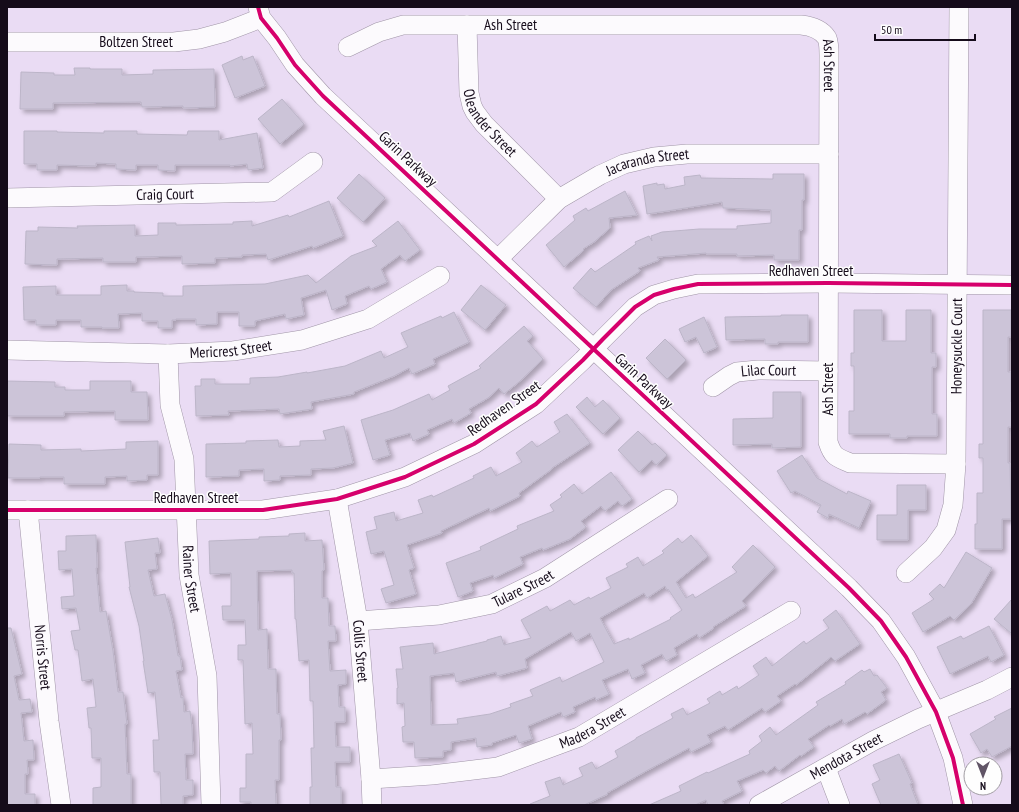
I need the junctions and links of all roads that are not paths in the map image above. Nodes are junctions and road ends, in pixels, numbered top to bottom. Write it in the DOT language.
graph roads {
  1 [pos="959,7"];
  2 [pos="260,12"];
  3 [pos="467,25"];
  4 [pos="7,42"];
  5 [pos="348,47"];
  6 [pos="829,154"];
  7 [pos="313,162"];
  8 [pos="7,198"];
  9 [pos="559,199"];
  10 [pos="498,259"];
  11 [pos="440,276"];
  12 [pos="828,283"];
  13 [pos="957,284"];
  14 [pos="1012,285"];
  15 [pos="593,349"];
  16 [pos="7,350"];
  17 [pos="168,354"];
  18 [pos="828,371"];
  19 [pos="713,387"];
  20 [pos="956,464"];
  21 [pos="668,499"];
  22 [pos="337,500"];
  23 [pos="186,509"];
  24 [pos="7,510"];
  25 [pos="28,510"];
  26 [pos="906,573"];
  27 [pos="791,611"];
  28 [pos="358,620"];
  29 [pos="1012,677"];
  30 [pos="936,712"];
  31 [pos="826,768"];
  32 [pos="371,779"];
  33 [pos="61,805"];
  34 [pos="211,805"];
  35 [pos="372,805"];
  36 [pos="759,805"];
  37 [pos="840,805"];
  38 [pos="963,805"];
  1 -- 13 [label="street, Honeysuckle Court"];
  2 -- 4 [label="street, Boltzen Street"];
  2 -- 10 [label="street, Garin Parkway"];
  3 -- 5 [label="street, Ash Street"];
  3 -- 6 [label="street, Ash Street"];
  3 -- 9 [label="street, Oleander Street"];
  6 -- 9 [label="street, Jacaranda Street"];
  6 -- 12 [label="street, Ash Street"];
  7 -- 8 [label="street, Craig Court"];
  9 -- 10 [label="street, Jacaranda Street"];
  10 -- 15 [label="street, Garin Parkway"];
  11 -- 17 [label="street, Mericrest Street"];
  12 -- 13 [label="street, Redhaven Street"];
  12 -- 15 [label="street, Redhaven Street"];
  12 -- 18 [label="street, Ash Street"];
  13 -- 14 [label="street, Redhaven Street"];
  13 -- 20 [label="street, Honeysuckle Court"];
  15 -- 22 [label="street, Redhaven Street"];
  15 -- 30 [label="street, Garin Parkway"];
  16 -- 17 [label="street, Mericrest Street"];
  17 -- 23 [label="street, Rainer Street"];
  18 -- 19 [label="street, Lilac Court"];
  18 -- 20 [label="street, Ash Street"];
  20 -- 26 [label="street, Honeysuckle Court"];
  21 -- 28 [label="street, Tulare Street"];
  22 -- 23 [label="street, Redhaven Street"];
  22 -- 28 [label="street, Collis Street"];
  23 -- 25 [label="street, Redhaven Street"];
  23 -- 34 [label="street, Rainer Street"];
  24 -- 25 [label="street, Redhaven Street"];
  25 -- 33 [label="street, Norris Street"];
  27 -- 32 [label="street, Madera Street"];
  28 -- 32 [label="street, Collis Street"];
  29 -- 30 [label="street, Mendota Street"];
  30 -- 31 [label="street, Mendota Street"];
  30 -- 38 [label="street, Garin Parkway"];
  31 -- 36 [label="street, Mendota Street"];
  31 -- 37 [label="street"];
  32 -- 35 [label="street, Collis Street"];
}
